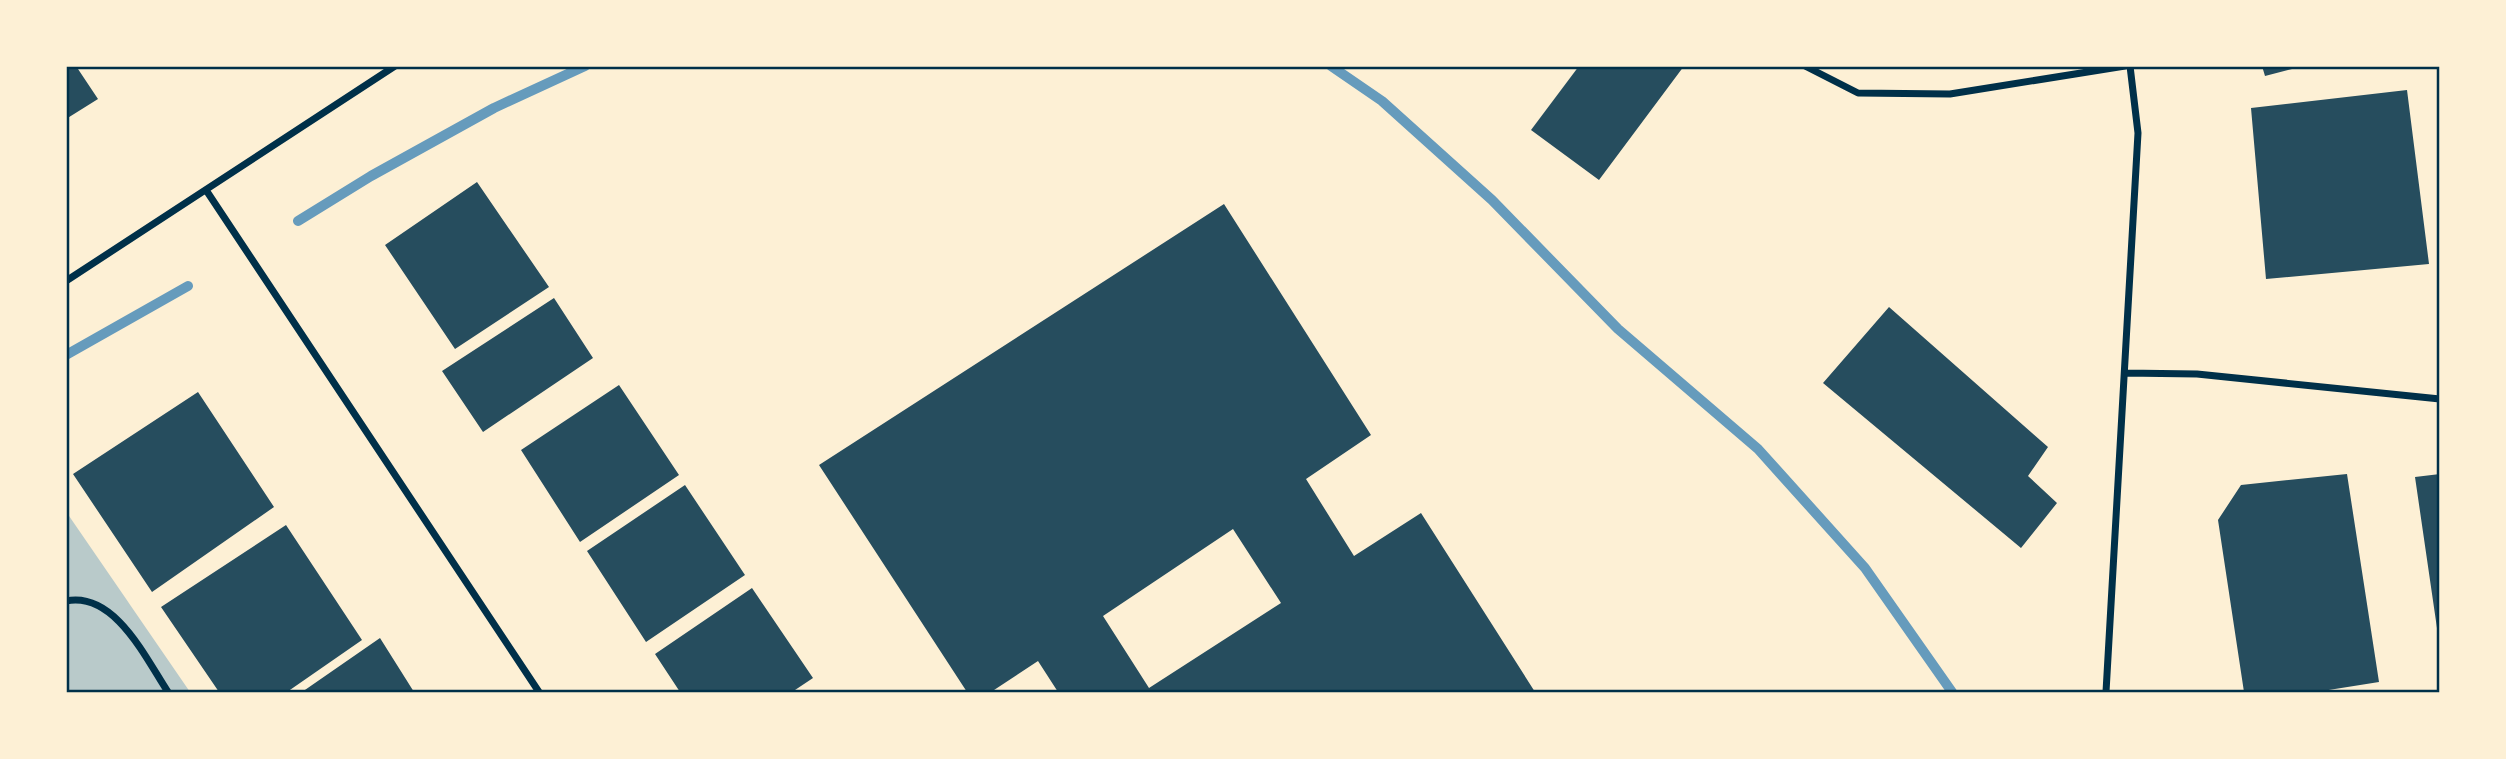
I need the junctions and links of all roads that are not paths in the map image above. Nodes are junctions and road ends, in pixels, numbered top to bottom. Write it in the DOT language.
graph roads {
  1 [pos="395,66"];
  2 [pos="1805,66"];
  3 [pos="2127,66"];
  4 [pos="206,190"];
  5 [pos="66,281"];
  6 [pos="2125,373"];
  7 [pos="2440,399"];
  8 [pos="66,601"];
  9 [pos="168,692"];
  10 [pos="539,692"];
  11 [pos="2106,692"];
  1 -- 4 [label="street"];
  2 -- 3 [label="street"];
  3 -- 6 [label="street"];
  4 -- 5 [label="street"];
  4 -- 10 [label="street"];
  6 -- 7 [label="street"];
  6 -- 11 [label="street"];
  8 -- 9 [label="street"];
}
